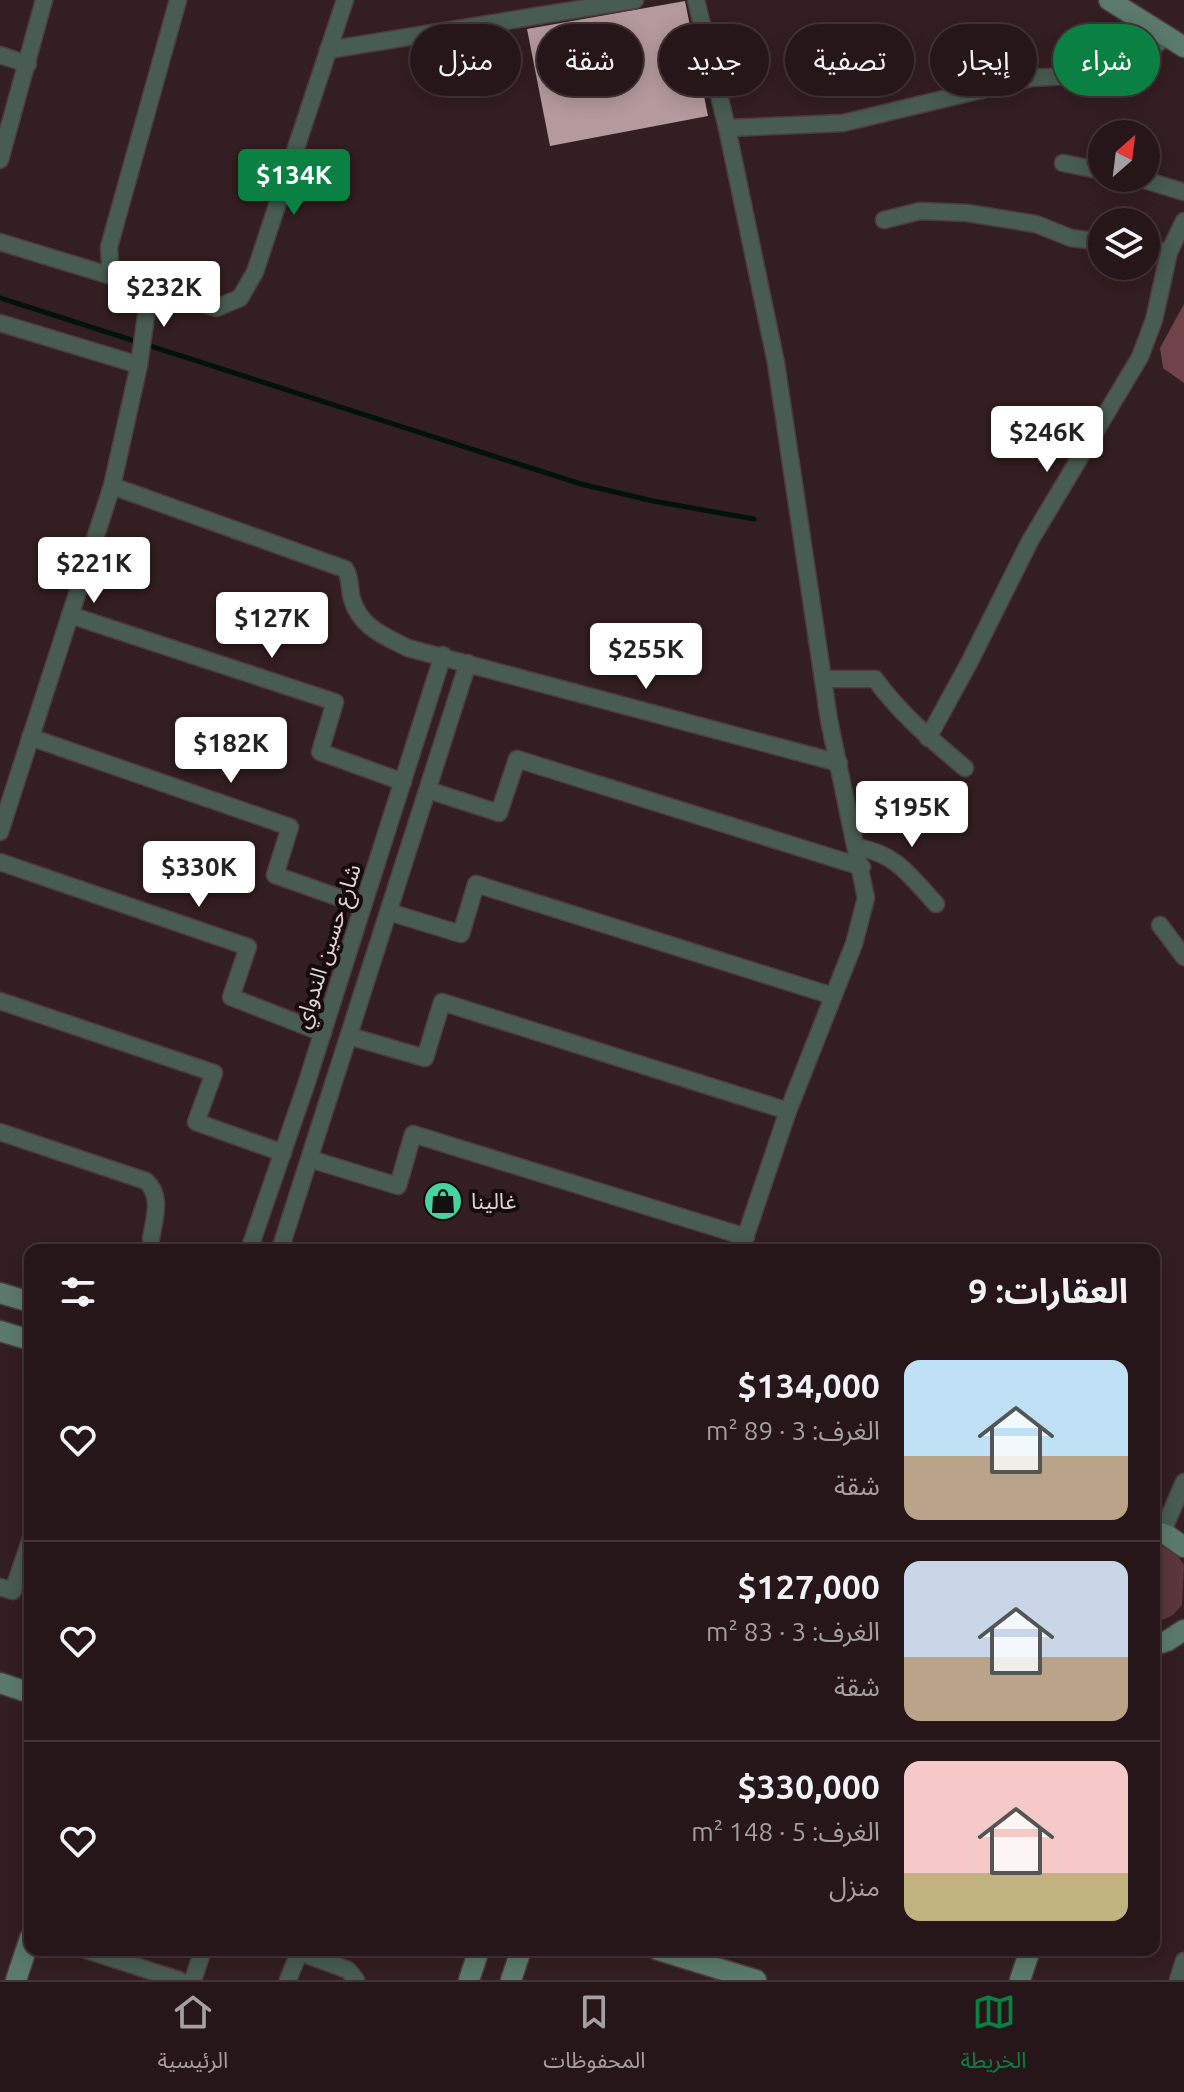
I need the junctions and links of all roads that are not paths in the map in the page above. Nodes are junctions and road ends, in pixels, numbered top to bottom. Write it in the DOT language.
graph roads {
  1 [pos="44,0"];
  2 [pos="178,0"];
  3 [pos="345,0"];
  4 [pos="635,0"];
  5 [pos="696,0"];
  6 [pos="1109,0"];
  7 [pos="1175,42"];
  8 [pos="328,50"];
  9 [pos="0,55"];
  10 [pos="28,64"];
  11 [pos="727,128"];
  12 [pos="0,160"];
  13 [pos="1063,163"];
  14 [pos="1088,168"];
  15 [pos="1160,185"];
  16 [pos="1184,192"];
  17 [pos="884,220"];
  18 [pos="1184,221"];
  19 [pos="1088,240"];
  20 [pos="0,242"];
  21 [pos="1160,250"];
  22 [pos="1169,252"];
  23 [pos="114,276"];
  24 [pos="149,296"];
  25 [pos="0,323"];
  26 [pos="139,365"];
  27 [pos="112,486"];
  28 [pos="70,615"];
  29 [pos="443,655"];
  30 [pos="468,663"];
  31 [pos="823,679"];
  32 [pos="30,737"];
  33 [pos="928,738"];
  34 [pos="839,763"];
  35 [pos="965,768"];
  36 [pos="403,782"];
  37 [pos="428,790"];
  38 [pos="0,832"];
  39 [pos="857,847"];
  40 [pos="0,862"];
  41 [pos="862,867"];
  42 [pos="936,904"];
  43 [pos="363,906"];
  44 [pos="389,912"];
  45 [pos="1160,925"];
  46 [pos="1184,957"];
  47 [pos="833,996"];
  48 [pos="0,1001"];
  49 [pos="323,1033"];
  50 [pos="349,1036"];
  51 [pos="788,1111"];
  52 [pos="0,1132"];
  53 [pos="283,1153"];
  54 [pos="310,1159"];
  55 [pos="151,1239"];
  56 [pos="744,1243"];
  57 [pos="251,1244"];
  58 [pos="282,1244"];
  59 [pos="0,1293"];
  60 [pos="24,1300"];
  61 [pos="0,1331"];
  62 [pos="24,1338"];
  63 [pos="1184,1482"];
  64 [pos="1160,1528"];
  65 [pos="1160,1533"];
  66 [pos="1184,1547"];
  67 [pos="24,1559"];
  68 [pos="0,1587"];
  69 [pos="1182,1635"];
  70 [pos="1160,1644"];
  71 [pos="0,1683"];
  72 [pos="24,1691"];
  73 [pos="24,1956"];
  74 [pos="201,1956"];
  75 [pos="298,1956"];
  76 [pos="313,1956"];
  77 [pos="477,1956"];
  78 [pos="519,1956"];
  79 [pos="678,1956"];
  80 [pos="1028,1956"];
  81 [pos="129,1957"];
  82 [pos="1184,1961"];
  83 [pos="16,1980"];
  84 [pos="179,1980"];
  85 [pos="193,1980"];
  86 [pos="288,1980"];
  87 [pos="356,1980"];
  88 [pos="469,1980"];
  89 [pos="511,1980"];
  90 [pos="756,1980"];
  91 [pos="1020,1980"];
  92 [pos="1178,1980"];
  1 -- 10 [label="street"];
  2 -- 23 [label="street"];
  3 -- 8 [label="street"];
  4 -- 8 [label="street"];
  5 -- 11 [label="street"];
  6 -- 7 [label="street"];
  7 -- 11 [label="street"];
  8 -- 24 [label="street"];
  9 -- 10 [label="street"];
  10 -- 12 [label="street"];
  11 -- 31 [label="street"];
  13 -- 14 [label="street"];
  15 -- 16 [label="street"];
  17 -- 19 [label="street"];
  18 -- 22 [label="street"];
  20 -- 23 [label="street"];
  21 -- 22 [label="street"];
  22 -- 33 [label="street"];
  23 -- 24 [label="street"];
  24 -- 26 [label="street"];
  25 -- 26 [label="street"];
  26 -- 27 [label="street"];
  27 -- 28 [label="street"];
  27 -- 29 [label="street"];
  28 -- 32 [label="street"];
  28 -- 36 [label="street"];
  29 -- 30 [label="street"];
  29 -- 36 [label="street, شارع حسين الندواي"];
  30 -- 34 [label="street"];
  30 -- 37 [label="street"];
  31 -- 33 [label="street"];
  31 -- 34 [label="street"];
  32 -- 38 [label="street"];
  32 -- 43 [label="street"];
  33 -- 35 [label="street"];
  34 -- 39 [label="street"];
  36 -- 43 [label="street, شارع حسين الندواي"];
  37 -- 41 [label="street"];
  37 -- 44 [label="street"];
  39 -- 41 [label="street"];
  39 -- 42 [label="street"];
  40 -- 49 [label="street"];
  41 -- 47 [label="street"];
  43 -- 49 [label="street, شارع حسين الندواي"];
  44 -- 47 [label="street"];
  44 -- 50 [label="street"];
  45 -- 46 [label="street"];
  47 -- 51 [label="street"];
  48 -- 53 [label="street"];
  49 -- 53 [label="street, شارع حسين الندواي"];
  50 -- 51 [label="street"];
  50 -- 54 [label="street"];
  51 -- 56 [label="street"];
  52 -- 55 [label="street"];
  53 -- 57 [label="street, شارع حسين الندواي"];
  54 -- 56 [label="street"];
  54 -- 58 [label="street"];
  59 -- 60 [label="street"];
  61 -- 62 [label="street"];
  63 -- 64 [label="street"];
  65 -- 66 [label="street"];
  67 -- 68 [label="street"];
  69 -- 70 [label="street"];
  71 -- 72 [label="street"];
  73 -- 83 [label="street"];
  74 -- 85 [label="street"];
  75 -- 86 [label="street"];
  76 -- 87 [label="street"];
  77 -- 88 [label="street"];
  78 -- 89 [label="street"];
  79 -- 90 [label="street"];
  80 -- 91 [label="street"];
  81 -- 84 [label="street"];
  82 -- 92 [label="street"];
}
